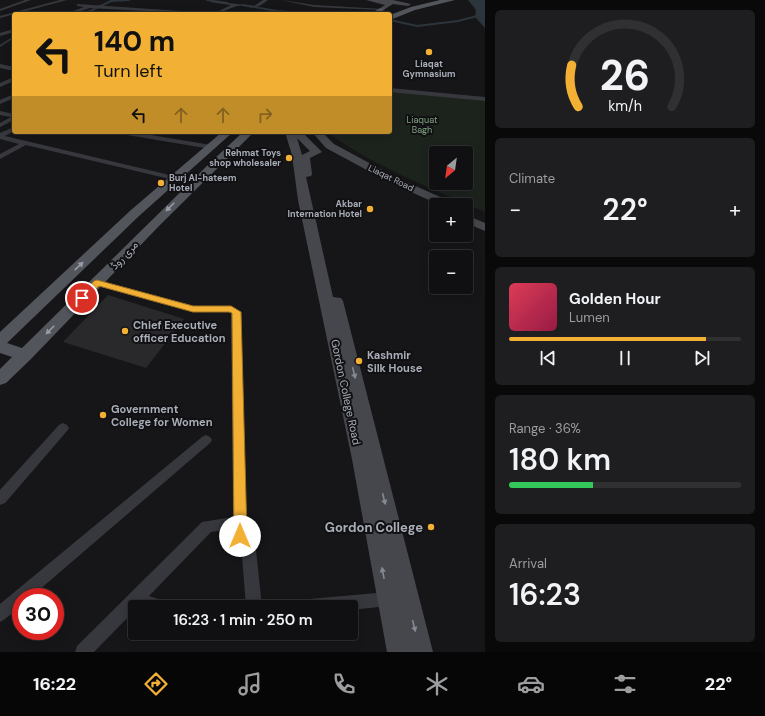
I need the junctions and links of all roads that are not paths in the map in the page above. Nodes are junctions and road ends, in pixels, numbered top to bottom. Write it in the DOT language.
graph roads {
  1 [pos="29,0"];
  2 [pos="65,0"];
  3 [pos="266,0"];
  4 [pos="283,0"];
  5 [pos="369,0"];
  6 [pos="379,0"];
  7 [pos="414,0"];
  8 [pos="426,0"];
  9 [pos="449,1"];
  10 [pos="212,2"];
  11 [pos="236,4"];
  12 [pos="408,4"];
  13 [pos="257,6"];
  14 [pos="0,10"];
  15 [pos="26,12"];
  16 [pos="71,12"];
  17 [pos="181,12"];
  18 [pos="219,12"];
  19 [pos="252,12"];
  20 [pos="368,12"];
  21 [pos="378,12"];
  22 [pos="380,12"];
  23 [pos="392,19"];
  24 [pos="12,31"];
  25 [pos="0,32"];
  26 [pos="6,33"];
  27 [pos="0,35"];
  28 [pos="12,80"];
  29 [pos="0,85"];
  30 [pos="392,90"];
  31 [pos="12,97"];
  32 [pos="485,99"];
  33 [pos="0,102"];
  34 [pos="0,113"];
  35 [pos="12,116"];
  36 [pos="12,118"];
  37 [pos="0,125"];
  38 [pos="12,130"];
  39 [pos="131,134"];
  40 [pos="226,134"];
  41 [pos="247,134"];
  42 [pos="291,134"];
  43 [pos="298,134"];
  44 [pos="318,134"];
  45 [pos="0,137"];
  46 [pos="25,143"];
  47 [pos="211,148"];
  48 [pos="322,149"];
  49 [pos="297,155"];
  50 [pos="0,157"];
  51 [pos="174,178"];
  52 [pos="434,198"];
  53 [pos="429,202"];
  54 [pos="473,215"];
  55 [pos="485,220"];
  56 [pos="473,221"];
  57 [pos="485,227"];
  58 [pos="97,283"];
  59 [pos="0,341"];
  60 [pos="0,347"];
  61 [pos="25,355"];
  62 [pos="0,379"];
  63 [pos="62,428"];
  64 [pos="206,440"];
  65 [pos="0,499"];
  66 [pos="241,522"];
  67 [pos="137,597"];
  68 [pos="388,599"];
  69 [pos="142,600"];
  70 [pos="253,600"];
  71 [pos="358,602"];
  72 [pos="0,614"];
  73 [pos="83,652"];
  74 [pos="396,652"];
  75 [pos="421,652"];
  1 -- 14 [label="street"];
  2 -- 15 [label="street"];
  3 -- 13 [label="street"];
  4 -- 20 [label="street"];
  5 -- 21 [label="street"];
  6 -- 12 [label="street"];
  7 -- 12 [label="main road"];
  8 -- 12 [label="main road"];
  9 -- 23 [label="main road"];
  10 -- 11 [label="street"];
  11 -- 13 [label="street"];
  11 -- 18 [label="street"];
  12 -- 22 [label="main road"];
  13 -- 19 [label="street"];
  16 -- 17 [label="street"];
  24 -- 26 [label="street"];
  25 -- 26 [label="street"];
  26 -- 27 [label="street"];
  28 -- 29 [label="street"];
  30 -- 32 [label="street"];
  31 -- 33 [label="street"];
  34 -- 35 [label="street"];
  36 -- 37 [label="street"];
  38 -- 45 [label="street"];
  39 -- 47 [label="street"];
  40 -- 47 [label="main road, مری روڈ"];
  41 -- 58 [label="main road, مری روڈ, one-way"];
  42 -- 49 [label="street, Gordon College Road"];
  43 -- 48 [label="street, Liaqat Road"];
  44 -- 48 [label="street, Liaqat Road"];
  45 -- 46 [label="street"];
  46 -- 50 [label="street"];
  46 -- 51 [label="street"];
  47 -- 51 [label="main road, مری روڈ"];
  48 -- 49 [label="street"];
  48 -- 52 [label="street, Liaqat Road"];
  48 -- 53 [label="street, Liaqat Road"];
  48 -- 75 [label="street, Gordon College Road, one-way"];
  68 -- 49 [label="street, Gordon College Road, one-way"];
  59 -- 51 [label="main road, مری روڈ, one-way"];
  54 -- 55 [label="street"];
  56 -- 57 [label="street"];
  58 -- 61 [label="main road, مری روڈ, one-way"];
  58 -- 66 [label="street"];
  60 -- 61 [label="main road"];
  61 -- 62 [label="main road, مری روڈ"];
  63 -- 65 [label="street"];
  64 -- 72 [label="street"];
  66 -- 67 [label="street"];
  66 -- 70 [label="street"];
  67 -- 69 [label="street"];
  67 -- 73 [label="street"];
  68 -- 71 [label="street"];
  68 -- 74 [label="street, Gordon College Road"];
}
